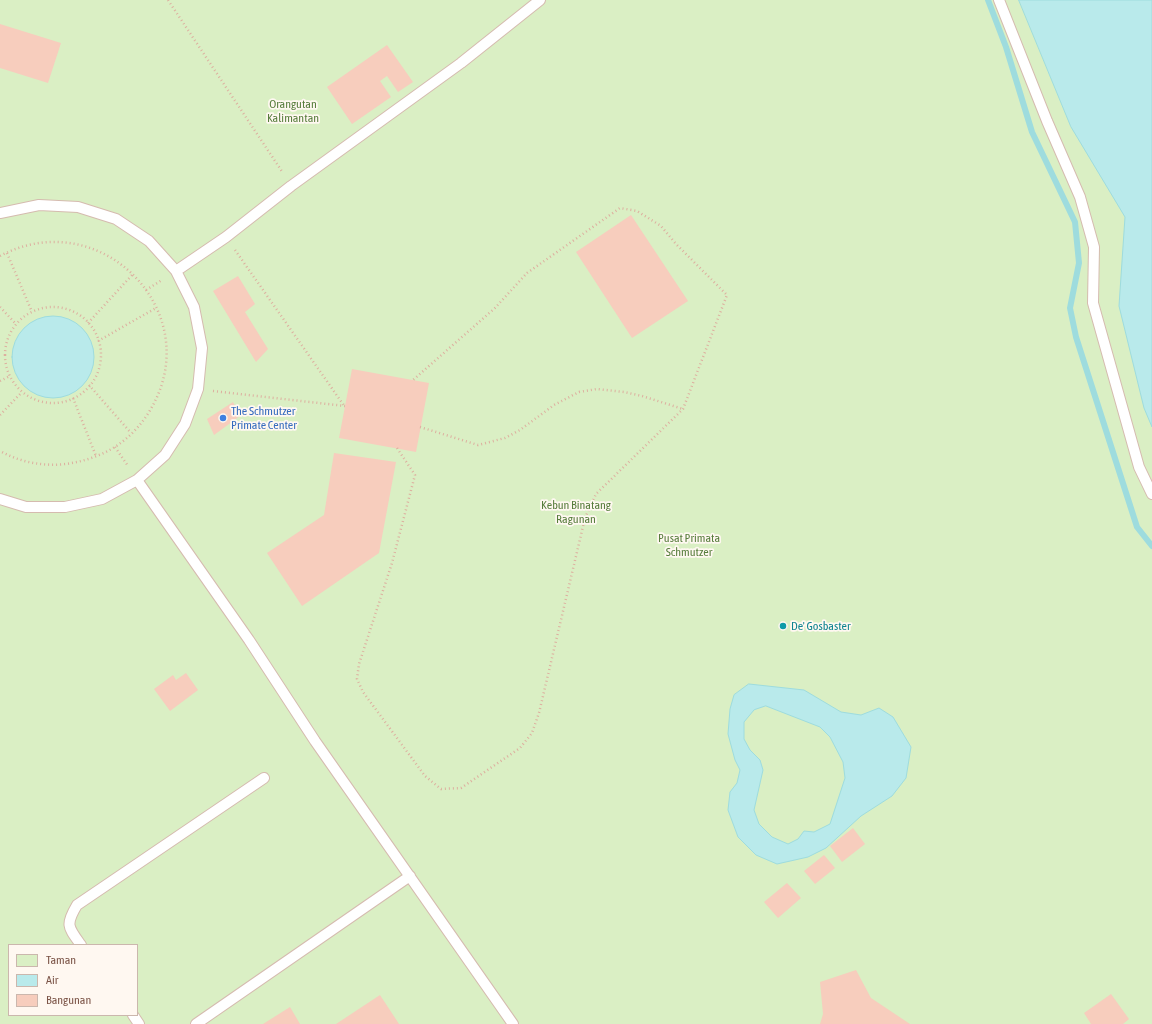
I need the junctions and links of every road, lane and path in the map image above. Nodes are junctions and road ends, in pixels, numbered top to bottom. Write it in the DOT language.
graph roads {
  1 [pos="168,0"];
  2 [pos="540,0"];
  3 [pos="999,0"];
  4 [pos="291,186"];
  5 [pos="0,213"];
  6 [pos="226,237"];
  7 [pos="7,252"];
  8 [pos="0,256"];
  9 [pos="176,270"];
  10 [pos="133,274"];
  11 [pos="0,307"];
  12 [pos="156,308"];
  13 [pos="32,312"];
  14 [pos="88,323"];
  15 [pos="16,324"];
  16 [pos="98,340"];
  17 [pos="10,376"];
  18 [pos="413,380"];
  19 [pos="0,381"];
  20 [pos="89,386"];
  21 [pos="198,389"];
  22 [pos="22,392"];
  23 [pos="73,398"];
  24 [pos="683,409"];
  25 [pos="0,414"];
  26 [pos="420,427"];
  27 [pos="131,433"];
  28 [pos="115,447"];
  29 [pos="398,448"];
  30 [pos="0,451"];
  31 [pos="96,456"];
  32 [pos="137,480"];
  33 [pos="1152,494"];
  34 [pos="0,499"];
  35 [pos="264,778"];
  36 [pos="410,876"];
  37 [pos="81,944"];
  38 [pos="196,1024"];
  39 [pos="513,1024"];
  1 -- 4 [label="path"];
  2 -- 4 [label="lane"];
  3 -- 33 [label="lane"];
  4 -- 6 [label="lane"];
  5 -- 9 [label="lane"];
  6 -- 9 [label="lane"];
  6 -- 21 [label="path"];
  7 -- 8 [label="path"];
  7 -- 10 [label="path"];
  7 -- 13 [label="path"];
  9 -- 21 [label="lane"];
  10 -- 12 [label="path"];
  10 -- 14 [label="path"];
  11 -- 15 [label="path"];
  12 -- 16 [label="path"];
  12 -- 27 [label="path"];
  13 -- 14 [label="path"];
  13 -- 15 [label="path"];
  14 -- 16 [label="path"];
  15 -- 17 [label="path"];
  16 -- 20 [label="path"];
  17 -- 19 [label="path"];
  17 -- 22 [label="path"];
  18 -- 24 [label="path"];
  20 -- 23 [label="path"];
  20 -- 27 [label="path"];
  21 -- 32 [label="lane"];
  22 -- 23 [label="path"];
  22 -- 25 [label="path"];
  23 -- 31 [label="path"];
  24 -- 26 [label="path"];
  24 -- 29 [label="path"];
  27 -- 28 [label="path"];
  28 -- 31 [label="path"];
  28 -- 32 [label="path"];
  30 -- 31 [label="path"];
  32 -- 34 [label="lane"];
  32 -- 36 [label="lane"];
  35 -- 37 [label="lane"];
  36 -- 38 [label="lane"];
  36 -- 39 [label="lane"];
}
